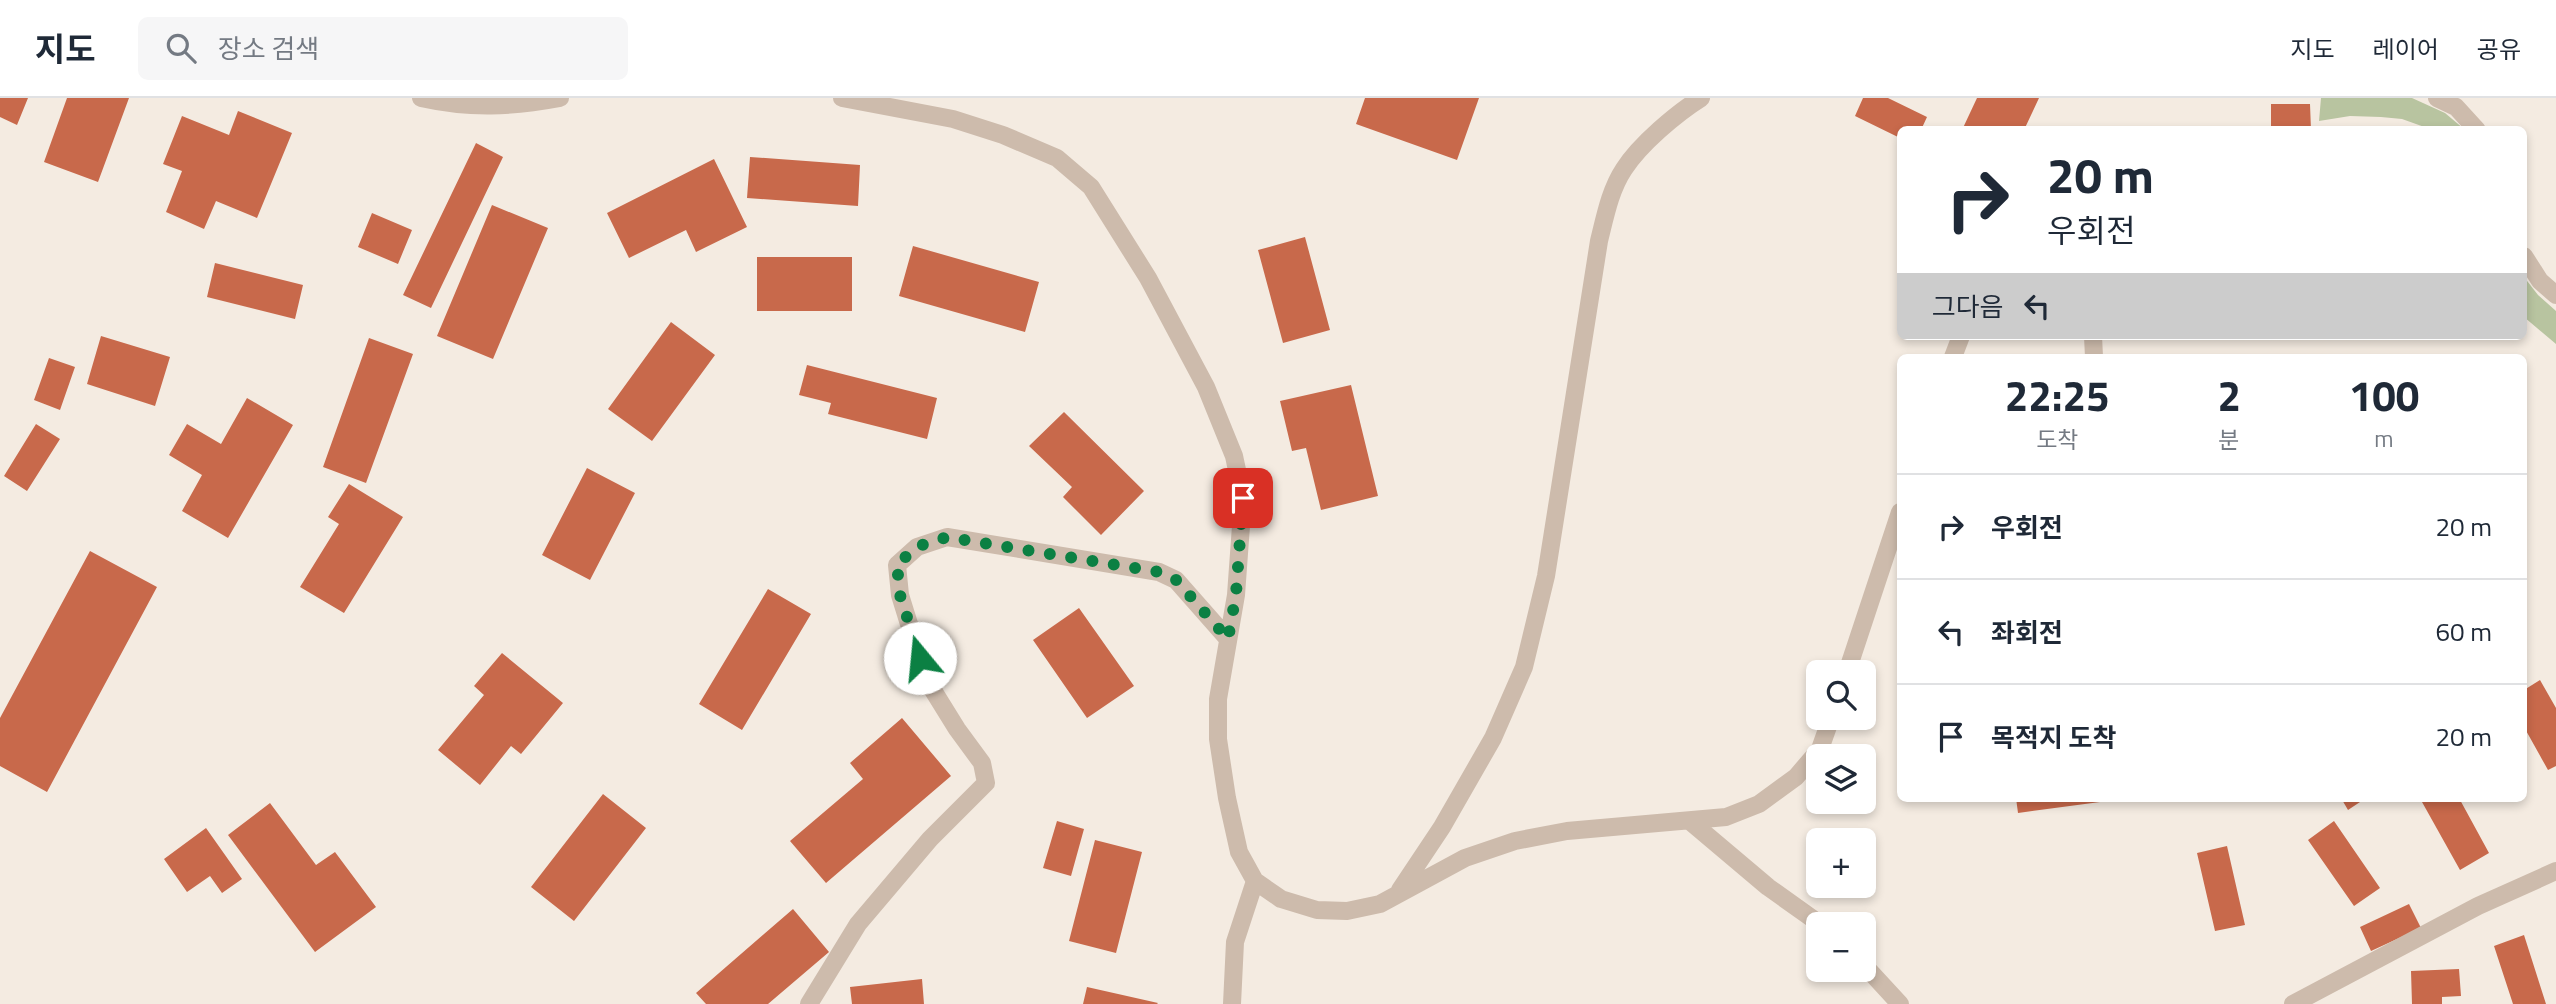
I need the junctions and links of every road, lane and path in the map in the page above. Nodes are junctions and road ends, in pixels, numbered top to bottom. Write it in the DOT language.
graph roads {
  1 [pos="421,98"];
  2 [pos="560,98"];
  3 [pos="842,98"];
  4 [pos="1701,98"];
  5 [pos="2438,98"];
  6 [pos="2473,126"];
  7 [pos="2527,261"];
  8 [pos="2556,295"];
  9 [pos="1897,521"];
  10 [pos="1228,639"];
  11 [pos="1851,660"];
  12 [pos="1827,730"];
  13 [pos="1691,822"];
  14 [pos="2556,871"];
  15 [pos="1255,881"];
  16 [pos="1399,893"];
  17 [pos="1806,914"];
  18 [pos="1876,978"];
  19 [pos="809,1004"];
  20 [pos="1232,1004"];
  21 [pos="1900,1004"];
  22 [pos="2293,1004"];
  1 -- 2 [label="street"];
  3 -- 10 [label="street"];
  4 -- 16 [label="street"];
  5 -- 6 [label="street"];
  7 -- 8 [label="street"];
  9 -- 11 [label="street"];
  10 -- 15 [label="street"];
  10 -- 19 [label="street"];
  12 -- 13 [label="street"];
  13 -- 16 [label="street"];
  13 -- 17 [label="street"];
  14 -- 22 [label="street"];
  15 -- 16 [label="street"];
  15 -- 20 [label="street"];
  18 -- 21 [label="street"];
}
